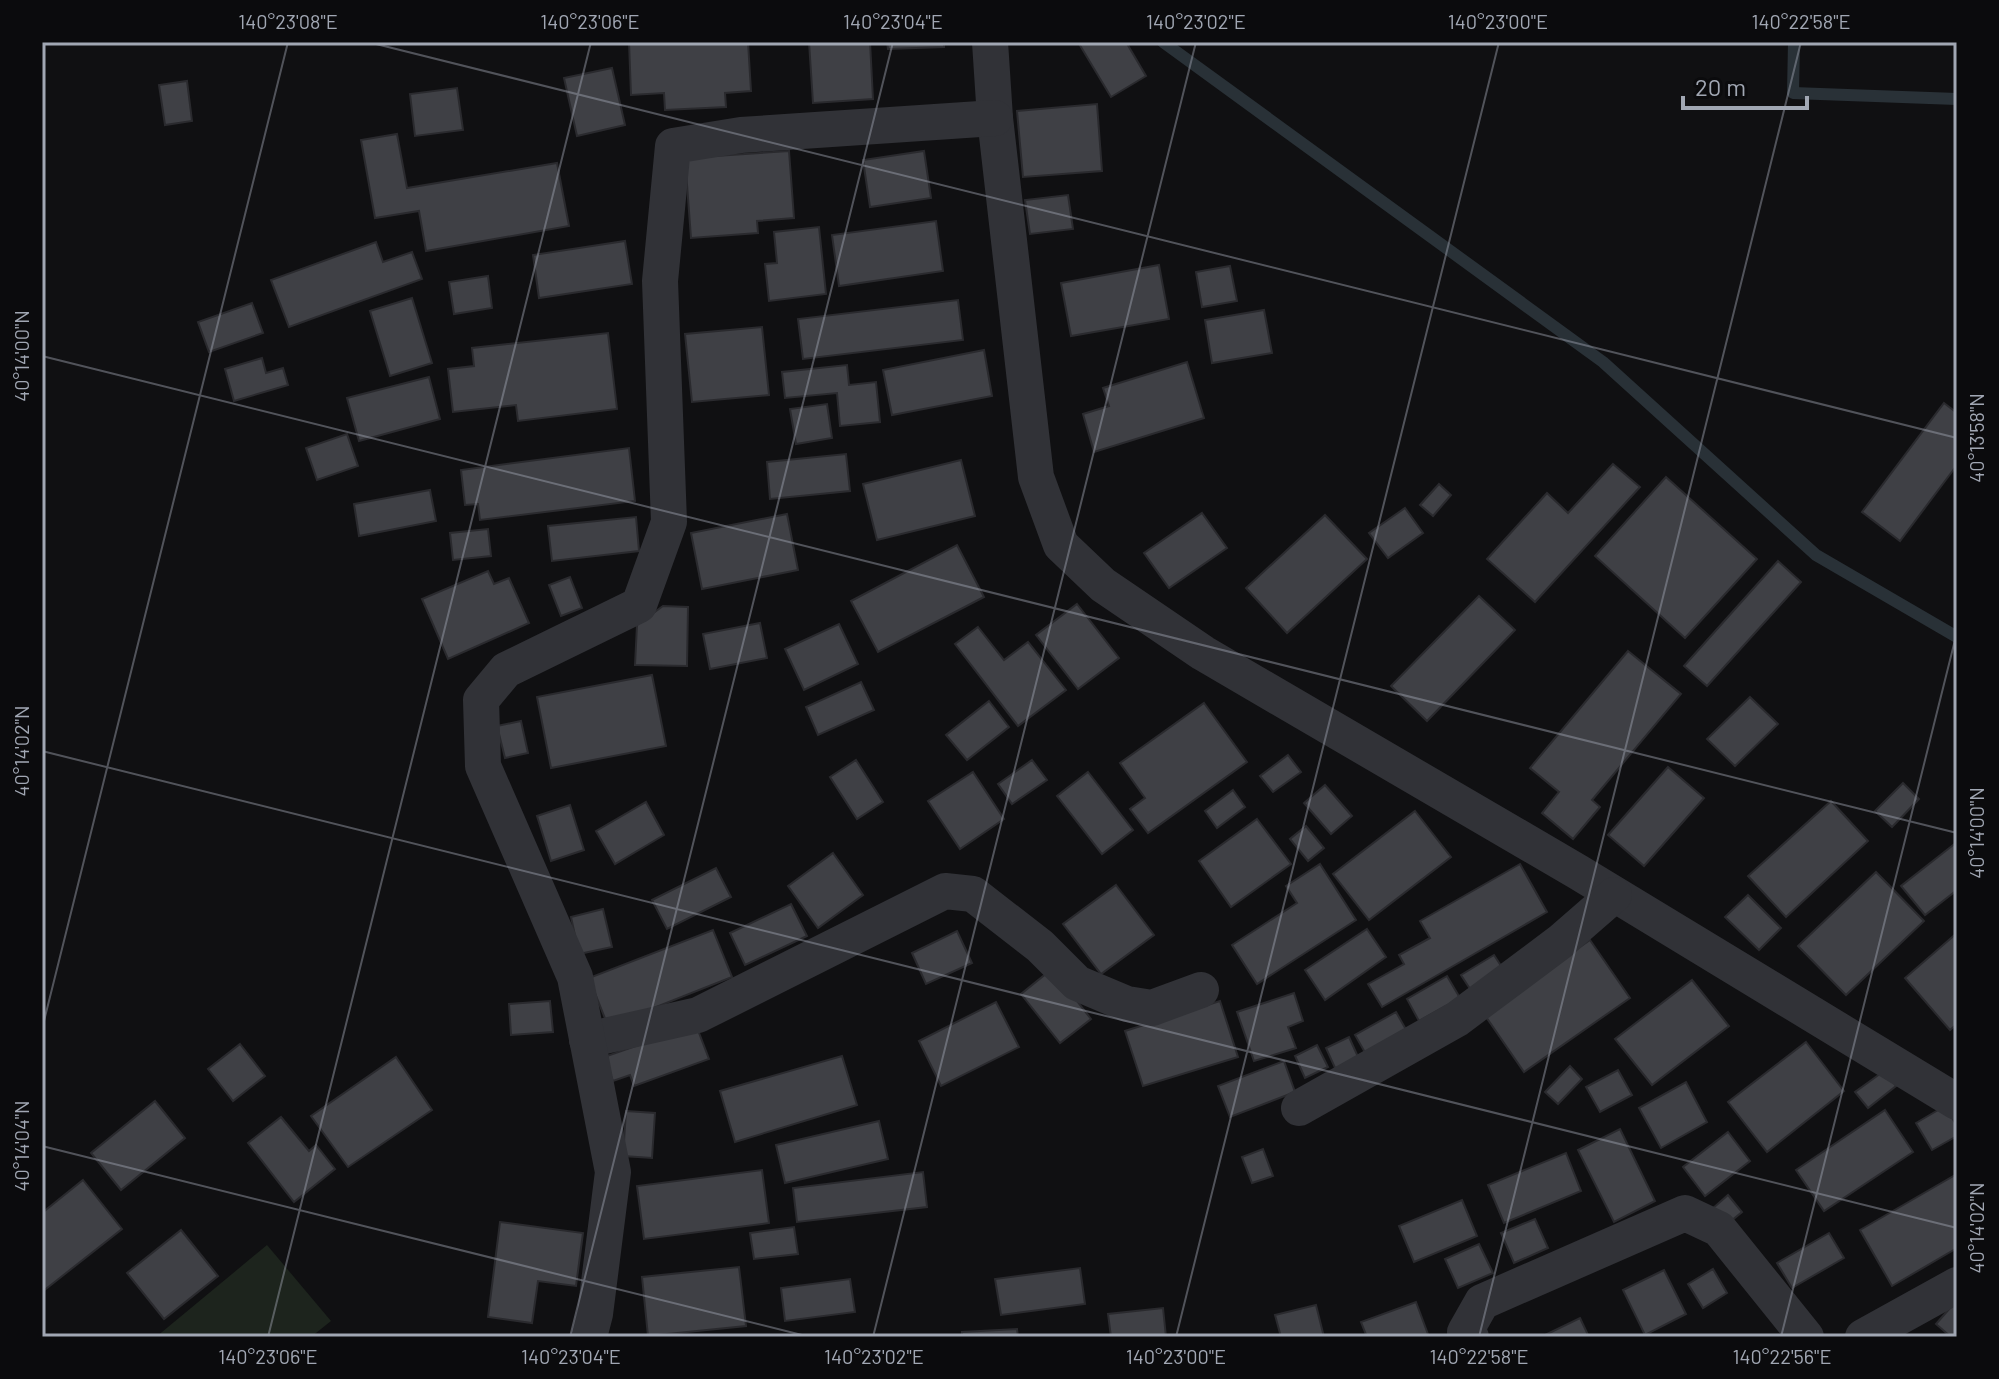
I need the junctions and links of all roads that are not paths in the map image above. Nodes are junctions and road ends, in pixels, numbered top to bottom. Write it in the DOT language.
graph roads {
  1 [pos="990,42"];
  2 [pos="995,118"];
  3 [pos="1614,895"];
  4 [pos="1201,990"];
  5 [pos="587,1040"];
  6 [pos="1957,1102"];
  7 [pos="1299,1108"];
  8 [pos="1957,1285"];
  9 [pos="589,1337"];
  10 [pos="1471,1337"];
  11 [pos="1806,1337"];
  12 [pos="1863,1337"];
  1 -- 2 [label="street"];
  2 -- 3 [label="street"];
  2 -- 5 [label="street"];
  3 -- 6 [label="street"];
  3 -- 7 [label="street"];
  4 -- 5 [label="street"];
  5 -- 9 [label="street"];
  8 -- 12 [label="street"];
  10 -- 11 [label="street"];
}
